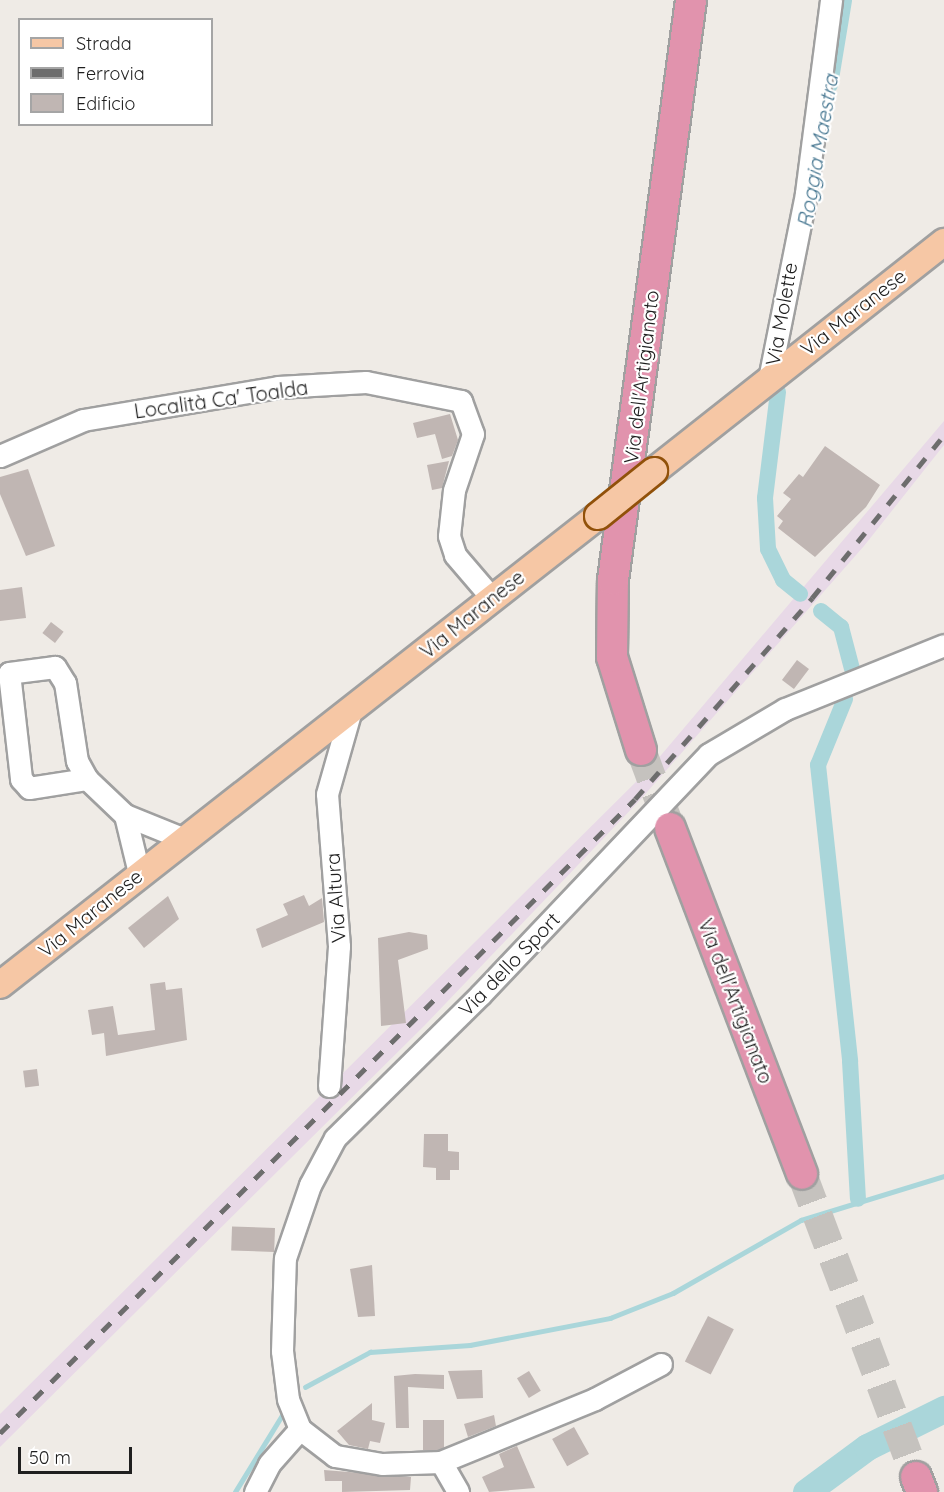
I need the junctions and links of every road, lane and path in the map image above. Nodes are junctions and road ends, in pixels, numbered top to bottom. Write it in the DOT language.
graph roads {
  1 [pos="691,0"];
  2 [pos="831,0"];
  3 [pos="944,242"];
  4 [pos="769,379"];
  5 [pos="0,456"];
  6 [pos="491,597"];
  7 [pos="944,645"];
  8 [pos="350,713"];
  9 [pos="641,750"];
  10 [pos="87,779"];
  11 [pos="125,815"];
  12 [pos="670,828"];
  13 [pos="183,839"];
  14 [pos="140,873"];
  15 [pos="0,985"];
  16 [pos="328,1086"];
  17 [pos="802,1174"];
  18 [pos="660,1364"];
  19 [pos="294,1414"];
  20 [pos="441,1462"];
  21 [pos="255,1492"];
  22 [pos="458,1492"];
  1 -- 9 [label="highway, Via dell'Artigianato"];
  2 -- 4 [label="street, Via Molette"];
  3 -- 4 [label="main road, Via Maranese"];
  4 -- 6 [label="main road, Via Maranese, bridge"];
  5 -- 6 [label="street, Località Ca' Toalda"];
  6 -- 8 [label="main road, Via Maranese"];
  7 -- 19 [label="street, Via dello Sport"];
  8 -- 13 [label="main road, Via Maranese"];
  8 -- 16 [label="street, Via Altura"];
  10 -- 10 [label="street"];
  10 -- 11 [label="street"];
  11 -- 13 [label="street"];
  11 -- 14 [label="street"];
  12 -- 17 [label="highway, Via dell'Artigianato"];
  13 -- 14 [label="main road, Via Maranese"];
  14 -- 15 [label="main road, Via Maranese"];
  18 -- 20 [label="street"];
  19 -- 20 [label="street"];
  19 -- 21 [label="street"];
  20 -- 22 [label="street"];
}
